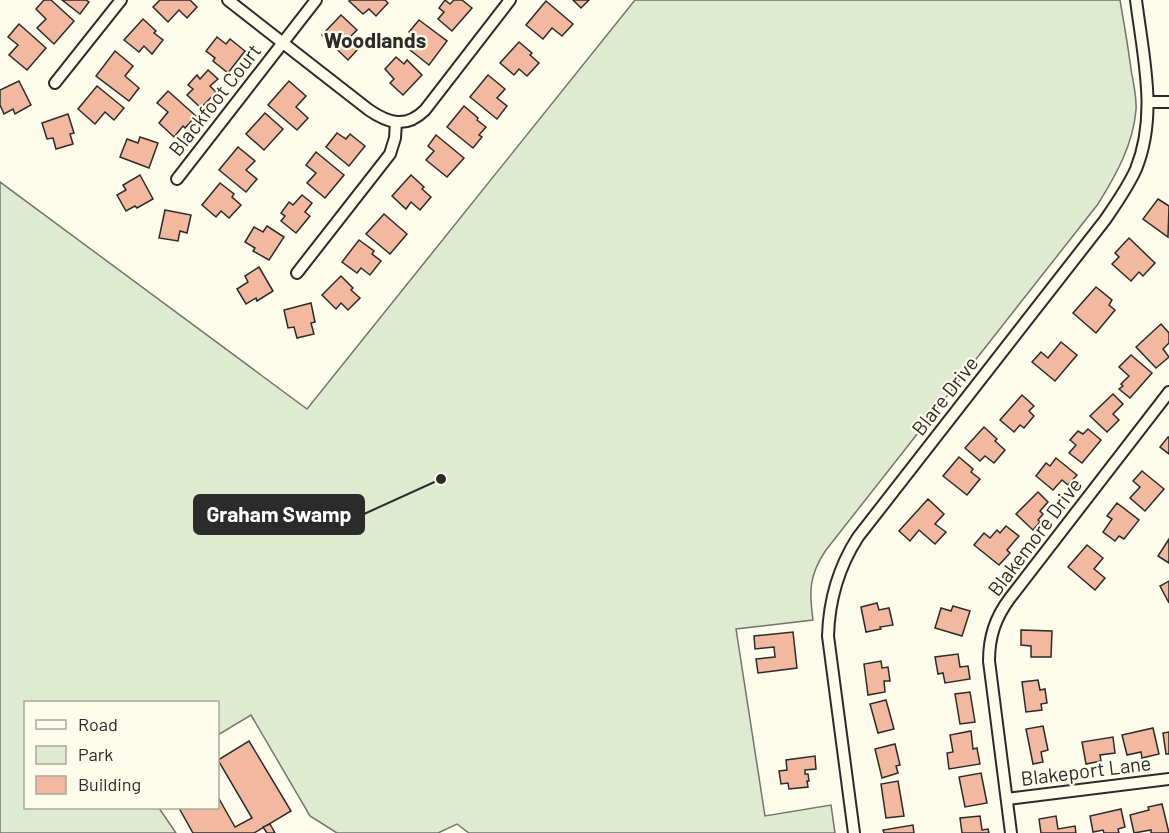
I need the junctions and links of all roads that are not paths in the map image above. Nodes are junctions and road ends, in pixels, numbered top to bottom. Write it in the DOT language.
graph roads {
  1 [pos="121,0"];
  2 [pos="228,0"];
  3 [pos="316,0"];
  4 [pos="510,0"];
  5 [pos="1136,0"];
  6 [pos="283,42"];
  7 [pos="56,84"];
  8 [pos="1148,102"];
  9 [pos="1169,102"];
  10 [pos="396,122"];
  11 [pos="177,179"];
  12 [pos="297,273"];
  13 [pos="1169,392"];
  14 [pos="1169,779"];
  15 [pos="1007,799"];
  16 [pos="854,833"];
  17 [pos="1011,833"];
  1 -- 7 [label="street"];
  2 -- 6 [label="street"];
  3 -- 6 [label="street, Blackfoot Court"];
  4 -- 10 [label="street"];
  5 -- 8 [label="street, Blare Drive"];
  6 -- 10 [label="street"];
  6 -- 11 [label="street, Blackfoot Court"];
  8 -- 9 [label="street"];
  8 -- 16 [label="street, Blare Drive"];
  10 -- 12 [label="street"];
  13 -- 15 [label="street, Blakemore Drive"];
  14 -- 15 [label="street, Blakeport Lane"];
  15 -- 17 [label="street, Blakemore Drive"];
}
